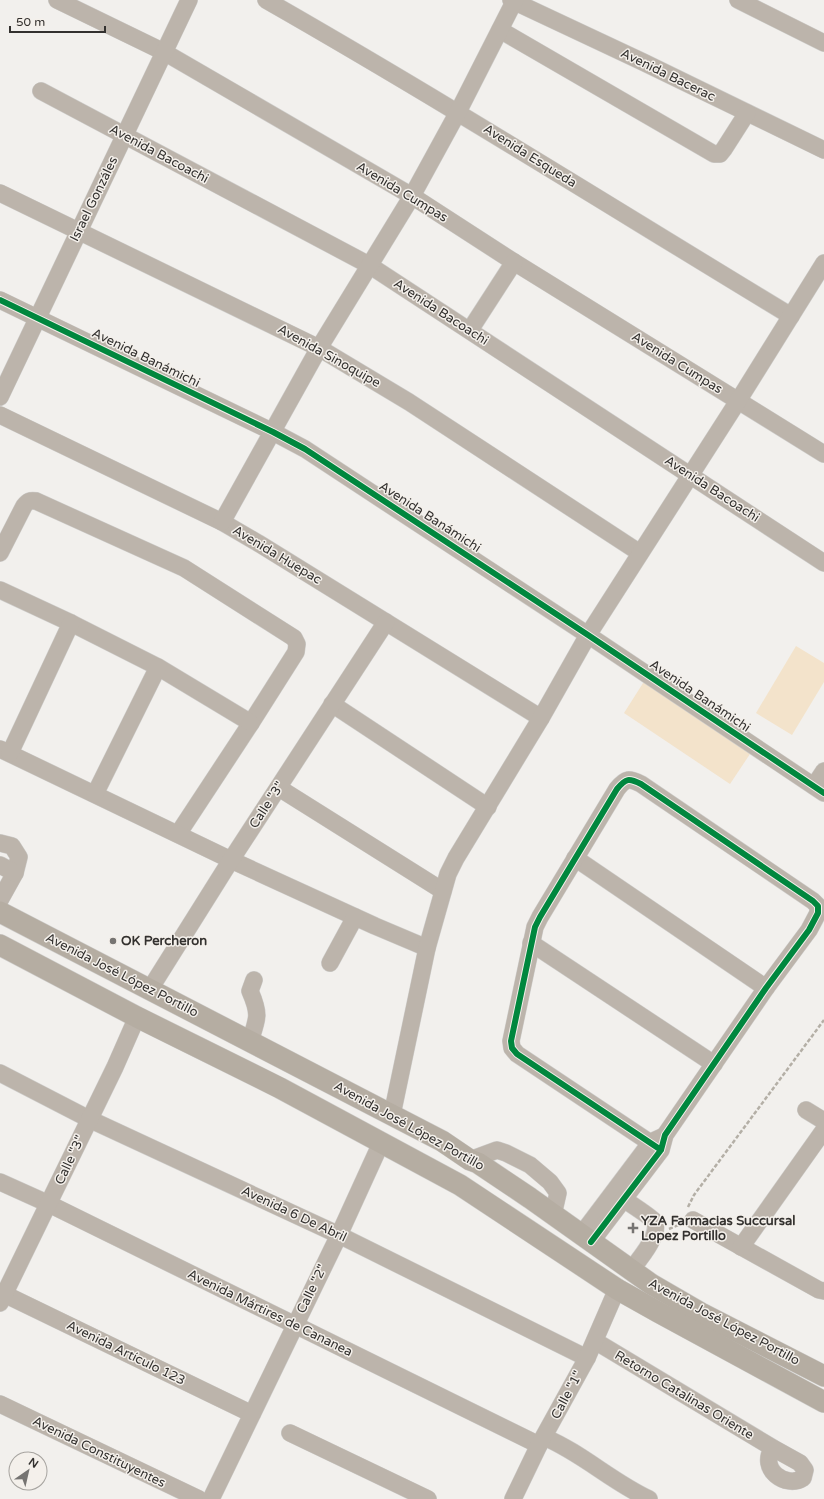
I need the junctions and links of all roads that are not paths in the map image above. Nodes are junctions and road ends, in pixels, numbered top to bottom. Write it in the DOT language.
graph roads {
  1 [pos="56,0"];
  2 [pos="188,0"];
  3 [pos="266,0"];
  4 [pos="738,0"];
  5 [pos="513,1"];
  6 [pos="500,30"];
  7 [pos="824,43"];
  8 [pos="164,52"];
  9 [pos="41,91"];
  10 [pos="458,112"];
  11 [pos="746,113"];
  12 [pos="125,136"];
  13 [pos="824,150"];
  14 [pos="0,193"];
  15 [pos="412,196"];
  16 [pos="78,230"];
  17 [pos="514,262"];
  18 [pos="824,262"];
  19 [pos="369,265"];
  20 [pos="0,300"];
  21 [pos="791,316"];
  22 [pos="37,317"];
  23 [pos="470,330"];
  24 [pos="319,348"];
  25 [pos="0,397"];
  26 [pos="738,401"];
  27 [pos="0,415"];
  28 [pos="273,432"];
  29 [pos="824,454"];
  30 [pos="691,475"];
  31 [pos="222,522"];
  32 [pos="0,553"];
  33 [pos="640,553"];
  34 [pos="824,563"];
  35 [pos="0,590"];
  36 [pos="386,622"];
  37 [pos="71,623"];
  38 [pos="588,635"];
  39 [pos="158,667"];
  40 [pos="332,704"];
  41 [pos="541,718"];
  42 [pos="251,723"];
  43 [pos="5,751"];
  44 [pos="824,771"];
  45 [pos="279,788"];
  46 [pos="819,790"];
  47 [pos="95,794"];
  48 [pos="488,807"];
  49 [pos="178,834"];
  50 [pos="0,843"];
  51 [pos="575,858"];
  52 [pos="231,860"];
  53 [pos="7,869"];
  54 [pos="443,891"];
  55 [pos="0,900"];
  56 [pos="0,912"];
  57 [pos="354,917"];
  58 [pos="531,943"];
  59 [pos="0,946"];
  60 [pos="427,948"];
  61 [pos="330,963"];
  62 [pos="254,980"];
  63 [pos="766,988"];
  64 [pos="150,989"];
  65 [pos="137,1017"];
  66 [pos="250,1041"];
  67 [pos="714,1064"];
  68 [pos="0,1073"];
  69 [pos="280,1088"];
  70 [pos="806,1110"];
  71 [pos="392,1115"];
  72 [pos="89,1119"];
  73 [pos="824,1121"];
  74 [pos="824,1130"];
  75 [pos="659,1142"];
  76 [pos="381,1143"];
  77 [pos="470,1160"];
  78 [pos="0,1182"];
  79 [pos="624,1199"];
  80 [pos="49,1204"];
  81 [pos="553,1215"];
  82 [pos="690,1215"];
  83 [pos="338,1235"];
  84 [pos="586,1239"];
  85 [pos="741,1247"];
  86 [pos="631,1270"];
  87 [pos="617,1289"];
  88 [pos="824,1291"];
  89 [pos="1,1296"];
  90 [pos="294,1325"];
  91 [pos="595,1341"];
  92 [pos="587,1358"];
  93 [pos="824,1376"];
  94 [pos="824,1402"];
  95 [pos="0,1404"];
  96 [pos="252,1414"];
  97 [pos="290,1433"];
  98 [pos="541,1441"];
  99 [pos="773,1448"];
  100 [pos="198,1499"];
  101 [pos="210,1499"];
  102 [pos="428,1499"];
  103 [pos="512,1499"];
  104 [pos="649,1499"];
  1 -- 8 [label="street, Avenida Cumpas"];
  2 -- 8 [label="street, Israel Gonzáles"];
  3 -- 10 [label="street, Avenida Esqueda"];
  4 -- 7 [label="street"];
  5 -- 6 [label="street"];
  5 -- 11 [label="street, Avenida Bacerac"];
  6 -- 10 [label="street"];
  6 -- 11 [label="street"];
  8 -- 12 [label="street, Israel Gonzáles"];
  8 -- 15 [label="street, Avenida Cumpas"];
  9 -- 12 [label="street, Avenida Bacoachi"];
  10 -- 15 [label="street"];
  10 -- 21 [label="street, Avenida Esqueda"];
  11 -- 13 [label="street, Avenida Bacerac"];
  12 -- 16 [label="street, Israel Gonzáles"];
  12 -- 19 [label="street, Avenida Bacoachi"];
  14 -- 16 [label="street, Avenida Sinoquipe"];
  15 -- 17 [label="street, Avenida Cumpas"];
  15 -- 19 [label="street"];
  16 -- 22 [label="street, Israel Gonzáles"];
  16 -- 24 [label="street, Avenida Sinoquipe"];
  17 -- 23 [label="street"];
  17 -- 26 [label="street, Avenida Cumpas"];
  18 -- 21 [label="street"];
  19 -- 23 [label="street, Avenida Bacoachi"];
  19 -- 24 [label="street"];
  20 -- 22 [label="street, Avenida Banámichi"];
  21 -- 26 [label="street"];
  22 -- 25 [label="street, Israel Gonzáles"];
  22 -- 28 [label="street, Avenida Banámichi"];
  23 -- 30 [label="street, Avenida Bacoachi"];
  24 -- 28 [label="street"];
  24 -- 33 [label="street, Avenida Sinoquipe"];
  26 -- 29 [label="street, Avenida Cumpas"];
  26 -- 30 [label="street"];
  27 -- 31 [label="street, Avenida Huepac"];
  28 -- 31 [label="street"];
  28 -- 38 [label="street, Avenida Banámichi"];
  30 -- 33 [label="street"];
  30 -- 34 [label="street, Avenida Bacoachi"];
  31 -- 36 [label="street, Avenida Huepac"];
  32 -- 42 [label="street"];
  33 -- 38 [label="street"];
  35 -- 37 [label="street"];
  36 -- 40 [label="street, Calle \"3\""];
  36 -- 41 [label="street, Avenida Huepac"];
  37 -- 39 [label="street"];
  37 -- 43 [label="street"];
  38 -- 41 [label="street"];
  38 -- 46 [label="street, Avenida Banámichi"];
  39 -- 42 [label="street"];
  39 -- 47 [label="street"];
  40 -- 45 [label="street, Calle \"3\""];
  40 -- 48 [label="street"];
  41 -- 48 [label="street"];
  42 -- 49 [label="street"];
  43 -- 47 [label="street"];
  44 -- 46 [label="street"];
  45 -- 52 [label="street, Calle \"3\""];
  45 -- 54 [label="street"];
  47 -- 49 [label="street"];
  48 -- 54 [label="street"];
  49 -- 52 [label="street"];
  50 -- 53 [label="street"];
  51 -- 58 [label="street"];
  51 -- 63 [label="street"];
  51 -- 63 [label="street"];
  52 -- 57 [label="street"];
  52 -- 64 [label="street, Calle \"3\""];
  53 -- 55 [label="street"];
  54 -- 60 [label="street"];
  56 -- 64 [label="main road, Avenida José López Portillo"];
  57 -- 60 [label="street"];
  57 -- 61 [label="street"];
  58 -- 67 [label="street"];
  58 -- 75 [label="street"];
  59 -- 65 [label="main road, Avenida José López Portillo"];
  60 -- 71 [label="street"];
  62 -- 66 [label="street"];
  63 -- 67 [label="street"];
  64 -- 66 [label="main road, Avenida José López Portillo"];
  65 -- 69 [label="main road, Avenida José López Portillo"];
  65 -- 72 [label="street, Calle \"3\""];
  66 -- 71 [label="main road, Avenida José López Portillo"];
  67 -- 75 [label="street"];
  68 -- 72 [label="street, Avenida 6 De Abril"];
  69 -- 71 [label="main road"];
  69 -- 76 [label="main road, Avenida José López Portillo"];
  70 -- 73 [label="street"];
  71 -- 77 [label="main road, Avenida José López Portillo"];
  72 -- 80 [label="street, Calle \"3\""];
  72 -- 83 [label="street, Avenida 6 De Abril"];
  74 -- 85 [label="street"];
  75 -- 79 [label="street"];
  75 -- 84 [label="street"];
  76 -- 77 [label="main road"];
  76 -- 83 [label="street, Calle \"2\""];
  76 -- 87 [label="main road, Avenida José López Portillo"];
  77 -- 81 [label="main road, Avenida José López Portillo"];
  77 -- 81 [label="street"];
  78 -- 80 [label="street, Avenida Mártires de Cananea"];
  79 -- 84 [label="street"];
  79 -- 86 [label="street"];
  80 -- 89 [label="street, Calle \"3\""];
  80 -- 90 [label="street, Avenida Mártires de Cananea"];
  81 -- 84 [label="main road, Avenida José López Portillo"];
  82 -- 85 [label="street"];
  83 -- 90 [label="street, Calle \"2\""];
  83 -- 92 [label="street, Avenida 6 De Abril"];
  84 -- 86 [label="main road, Avenida José López Portillo"];
  85 -- 88 [label="street"];
  86 -- 93 [label="main road, Avenida José López Portillo"];
  87 -- 91 [label="street, Calle \"1\""];
  87 -- 94 [label="main road, Avenida José López Portillo"];
  89 -- 96 [label="street, Avenida Artículo 123"];
  90 -- 96 [label="street, Calle \"2\""];
  90 -- 98 [label="street, Avenida Mártires de Cananea"];
  91 -- 92 [label="street, Calle \"1\""];
  91 -- 99 [label="street, Retorno Catalinas Oriente"];
  92 -- 98 [label="street, Calle \"1\""];
  95 -- 100 [label="street, Avenida Constituyentes"];
  96 -- 101 [label="street, Calle \"2\""];
  97 -- 102 [label="street"];
  98 -- 103 [label="street, Calle \"1\""];
  98 -- 104 [label="street, Avenida Mártires de Cananea"];
}
